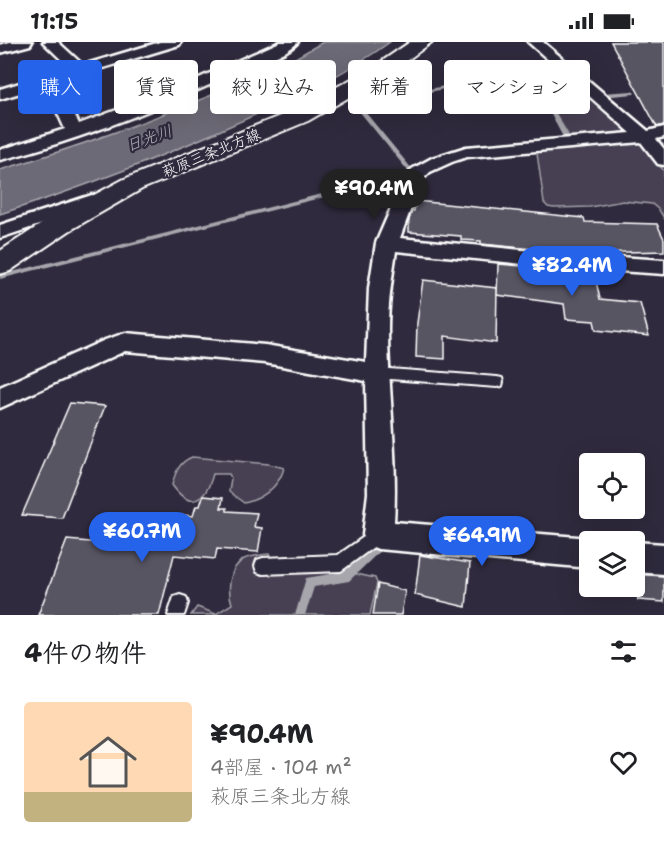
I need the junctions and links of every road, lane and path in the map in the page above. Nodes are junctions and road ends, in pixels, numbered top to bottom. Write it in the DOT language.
graph roads {
  1 [pos="26,42"];
  2 [pos="50,42"];
  3 [pos="118,42"];
  4 [pos="174,42"];
  5 [pos="291,42"];
  6 [pos="423,42"];
  7 [pos="535,42"];
  8 [pos="0,49"];
  9 [pos="134,54"];
  10 [pos="69,60"];
  11 [pos="102,63"];
  12 [pos="18,86"];
  13 [pos="2,90"];
  14 [pos="66,114"];
  15 [pos="75,133"];
  16 [pos="654,135"];
  17 [pos="0,155"];
  18 [pos="664,160"];
  19 [pos="133,184"];
  20 [pos="0,232"];
  21 [pos="386,243"];
  22 [pos="0,264"];
  23 [pos="664,267"];
  24 [pos="376,373"];
  25 [pos="496,382"];
  26 [pos="0,398"];
  27 [pos="378,534"];
  28 [pos="579,552"];
  29 [pos="645,558"];
  30 [pos="664,559"];
  31 [pos="263,566"];
  1 -- 8 [label="street"];
  2 -- 10 [label="street"];
  3 -- 9 [label="street"];
  4 -- 9 [label="street"];
  5 -- 15 [label="street"];
  6 -- 19 [label="main road, 萩原三条北方線"];
  7 -- 16 [label="street"];
  9 -- 11 [label="street"];
  12 -- 13 [label="street"];
  14 -- 15 [label="street"];
  15 -- 17 [label="street"];
  16 -- 18 [label="street"];
  16 -- 21 [label="street"];
  19 -- 20 [label="street"];
  19 -- 22 [label="main road, 萩原三条北方線"];
  21 -- 23 [label="street"];
  21 -- 24 [label="street"];
  24 -- 25 [label="lane"];
  24 -- 26 [label="street"];
  24 -- 27 [label="street"];
  27 -- 28 [label="street"];
  27 -- 31 [label="lane"];
  29 -- 30 [label="street"];
}
